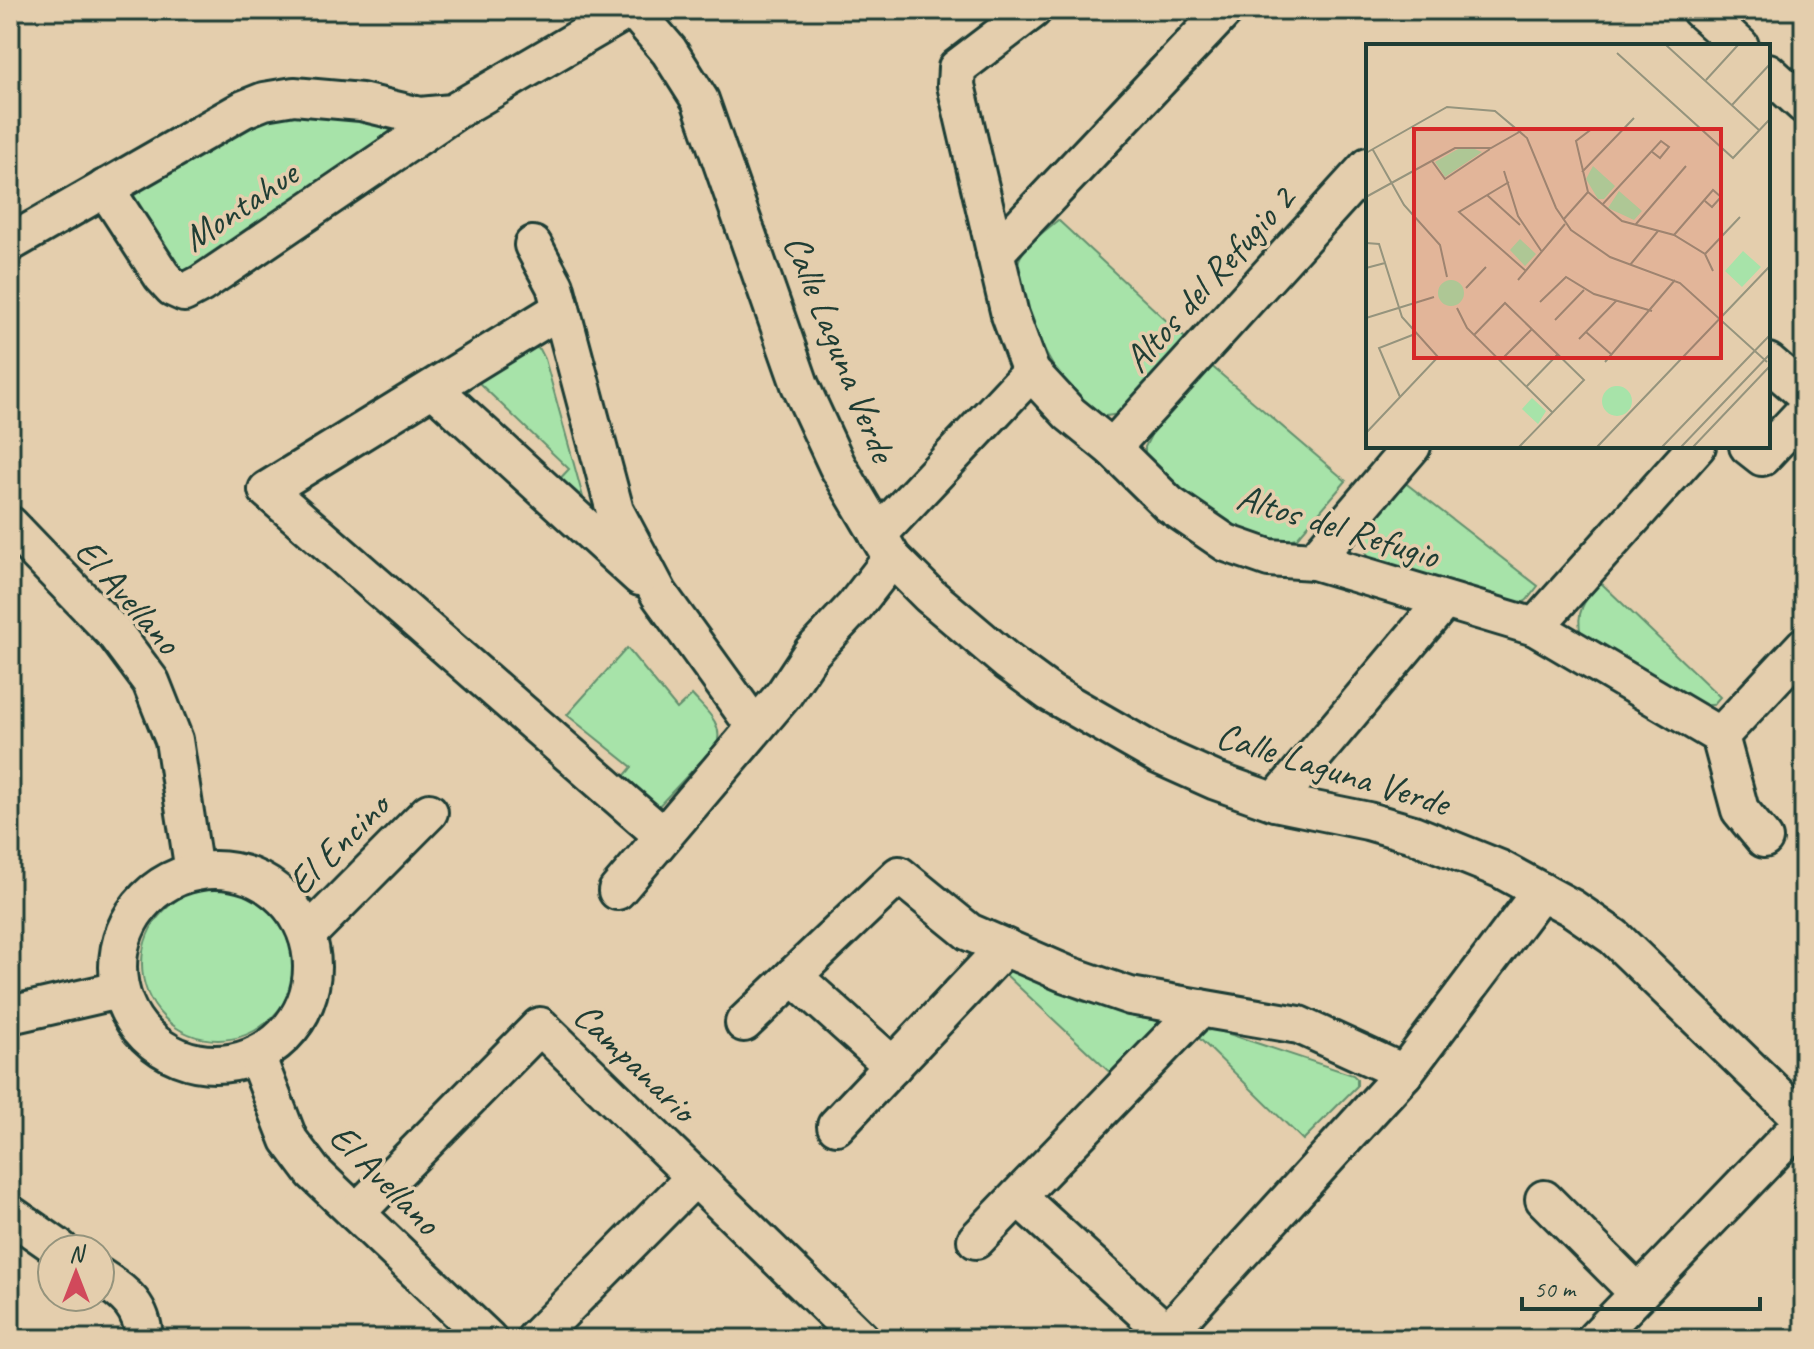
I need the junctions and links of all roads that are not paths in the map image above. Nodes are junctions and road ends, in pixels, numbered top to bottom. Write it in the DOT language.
graph roads {
  1 [pos="631,10"];
  2 [pos="1033,10"];
  3 [pos="1225,10"];
  4 [pos="1700,10"];
  5 [pos="1738,44"];
  6 [pos="1770,74"];
  7 [pos="1804,105"];
  8 [pos="452,113"];
  9 [pos="1366,168"];
  10 [pos="105,188"];
  11 [pos="10,243"];
  12 [pos="533,245"];
  13 [pos="995,253"];
  14 [pos="561,309"];
  15 [pos="1770,364"];
  16 [pos="1031,372"];
  17 [pos="434,389"];
  18 [pos="1804,393"];
  19 [pos="1804,412"];
  20 [pos="1112,448"];
  21 [pos="1410,448"];
  22 [pos="1695,448"];
  23 [pos="1751,448"];
  24 [pos="10,525"];
  25 [pos="885,547"];
  26 [pos="1314,561"];
  27 [pos="659,594"];
  28 [pos="1444,601"];
  29 [pos="1535,627"];
  30 [pos="1804,646"];
  31 [pos="755,727"];
  32 [pos="1720,736"];
  33 [pos="1275,802"];
  34 [pos="429,812"];
  35 [pos="662,835"];
  36 [pos="1764,839"];
  37 [pos="194,872"];
  38 [pos="617,891"];
  39 [pos="1541,891"];
  40 [pos="307,935"];
  41 [pos="1005,947"];
  42 [pos="793,976"];
  43 [pos="119,990"];
  44 [pos="1200,1008"];
  45 [pos="10,1015"];
  46 [pos="744,1023"];
  47 [pos="256,1055"];
  48 [pos="893,1066"];
  49 [pos="1404,1073"];
  50 [pos="1804,1121"];
  51 [pos="836,1126"];
  52 [pos="695,1177"];
  53 [pos="1018,1197"];
  54 [pos="1544,1199"];
  55 [pos="356,1213"];
  56 [pos="10,1214"];
  57 [pos="37,1233"];
  58 [pos="976,1240"];
  59 [pos="116,1286"];
  60 [pos="1638,1293"];
  61 [pos="849,1335"];
  62 [pos="1164,1336"];
  63 [pos="144,1339"];
  64 [pos="488,1339"];
  65 [pos="535,1339"];
  66 [pos="1595,1339"];
  1 -- 8 [label="street, Montahue"];
  1 -- 25 [label="street, Calle Laguna Verde"];
  2 -- 13 [label="street, Altos del Refugio"];
  3 -- 13 [label="street"];
  4 -- 5 [label="street"];
  6 -- 7 [label="street"];
  8 -- 10 [label="street, Montahue"];
  8 -- 10 [label="street, Montahue"];
  9 -- 20 [label="street, Altos del Refugio 2"];
  10 -- 11 [label="street, Montahue"];
  12 -- 14 [label="street"];
  13 -- 16 [label="street, Altos del Refugio"];
  14 -- 17 [label="street"];
  14 -- 27 [label="street"];
  15 -- 18 [label="street"];
  16 -- 20 [label="street, Altos del Refugio"];
  16 -- 25 [label="street"];
  17 -- 27 [label="street"];
  17 -- 35 [label="street"];
  19 -- 23 [label="street"];
  20 -- 26 [label="street, Altos del Refugio"];
  21 -- 26 [label="street"];
  22 -- 29 [label="street"];
  24 -- 37 [label="street, El Avellano"];
  25 -- 31 [label="street"];
  25 -- 33 [label="street, Calle Laguna Verde"];
  26 -- 28 [label="street, Altos del Refugio"];
  27 -- 31 [label="street"];
  28 -- 29 [label="street, Altos del Refugio"];
  28 -- 33 [label="street, Altos del Refugio"];
  29 -- 32 [label="street, Altos del Refugio"];
  30 -- 32 [label="street"];
  31 -- 35 [label="street"];
  32 -- 36 [label="street"];
  33 -- 39 [label="street, Calle Laguna Verde"];
  34 -- 40 [label="street, El Encino"];
  35 -- 38 [label="street"];
  37 -- 40 [label="street"];
  37 -- 43 [label="street"];
  39 -- 49 [label="street"];
  39 -- 50 [label="street, Calle Laguna Verde"];
  40 -- 47 [label="street"];
  41 -- 42 [label="street"];
  41 -- 44 [label="street"];
  41 -- 48 [label="street"];
  42 -- 46 [label="street"];
  42 -- 48 [label="street"];
  43 -- 45 [label="street"];
  43 -- 47 [label="street"];
  44 -- 49 [label="street"];
  44 -- 53 [label="street"];
  47 -- 55 [label="street, El Avellano"];
  48 -- 51 [label="street"];
  49 -- 62 [label="street"];
  50 -- 60 [label="street"];
  52 -- 55 [label="street, Campanario"];
  52 -- 61 [label="street, Campanario"];
  52 -- 65 [label="street"];
  53 -- 58 [label="street"];
  53 -- 62 [label="street"];
  54 -- 60 [label="street"];
  55 -- 64 [label="street, El Avellano"];
  56 -- 57 [label="street"];
  59 -- 63 [label="street"];
  60 -- 66 [label="street"];
}
